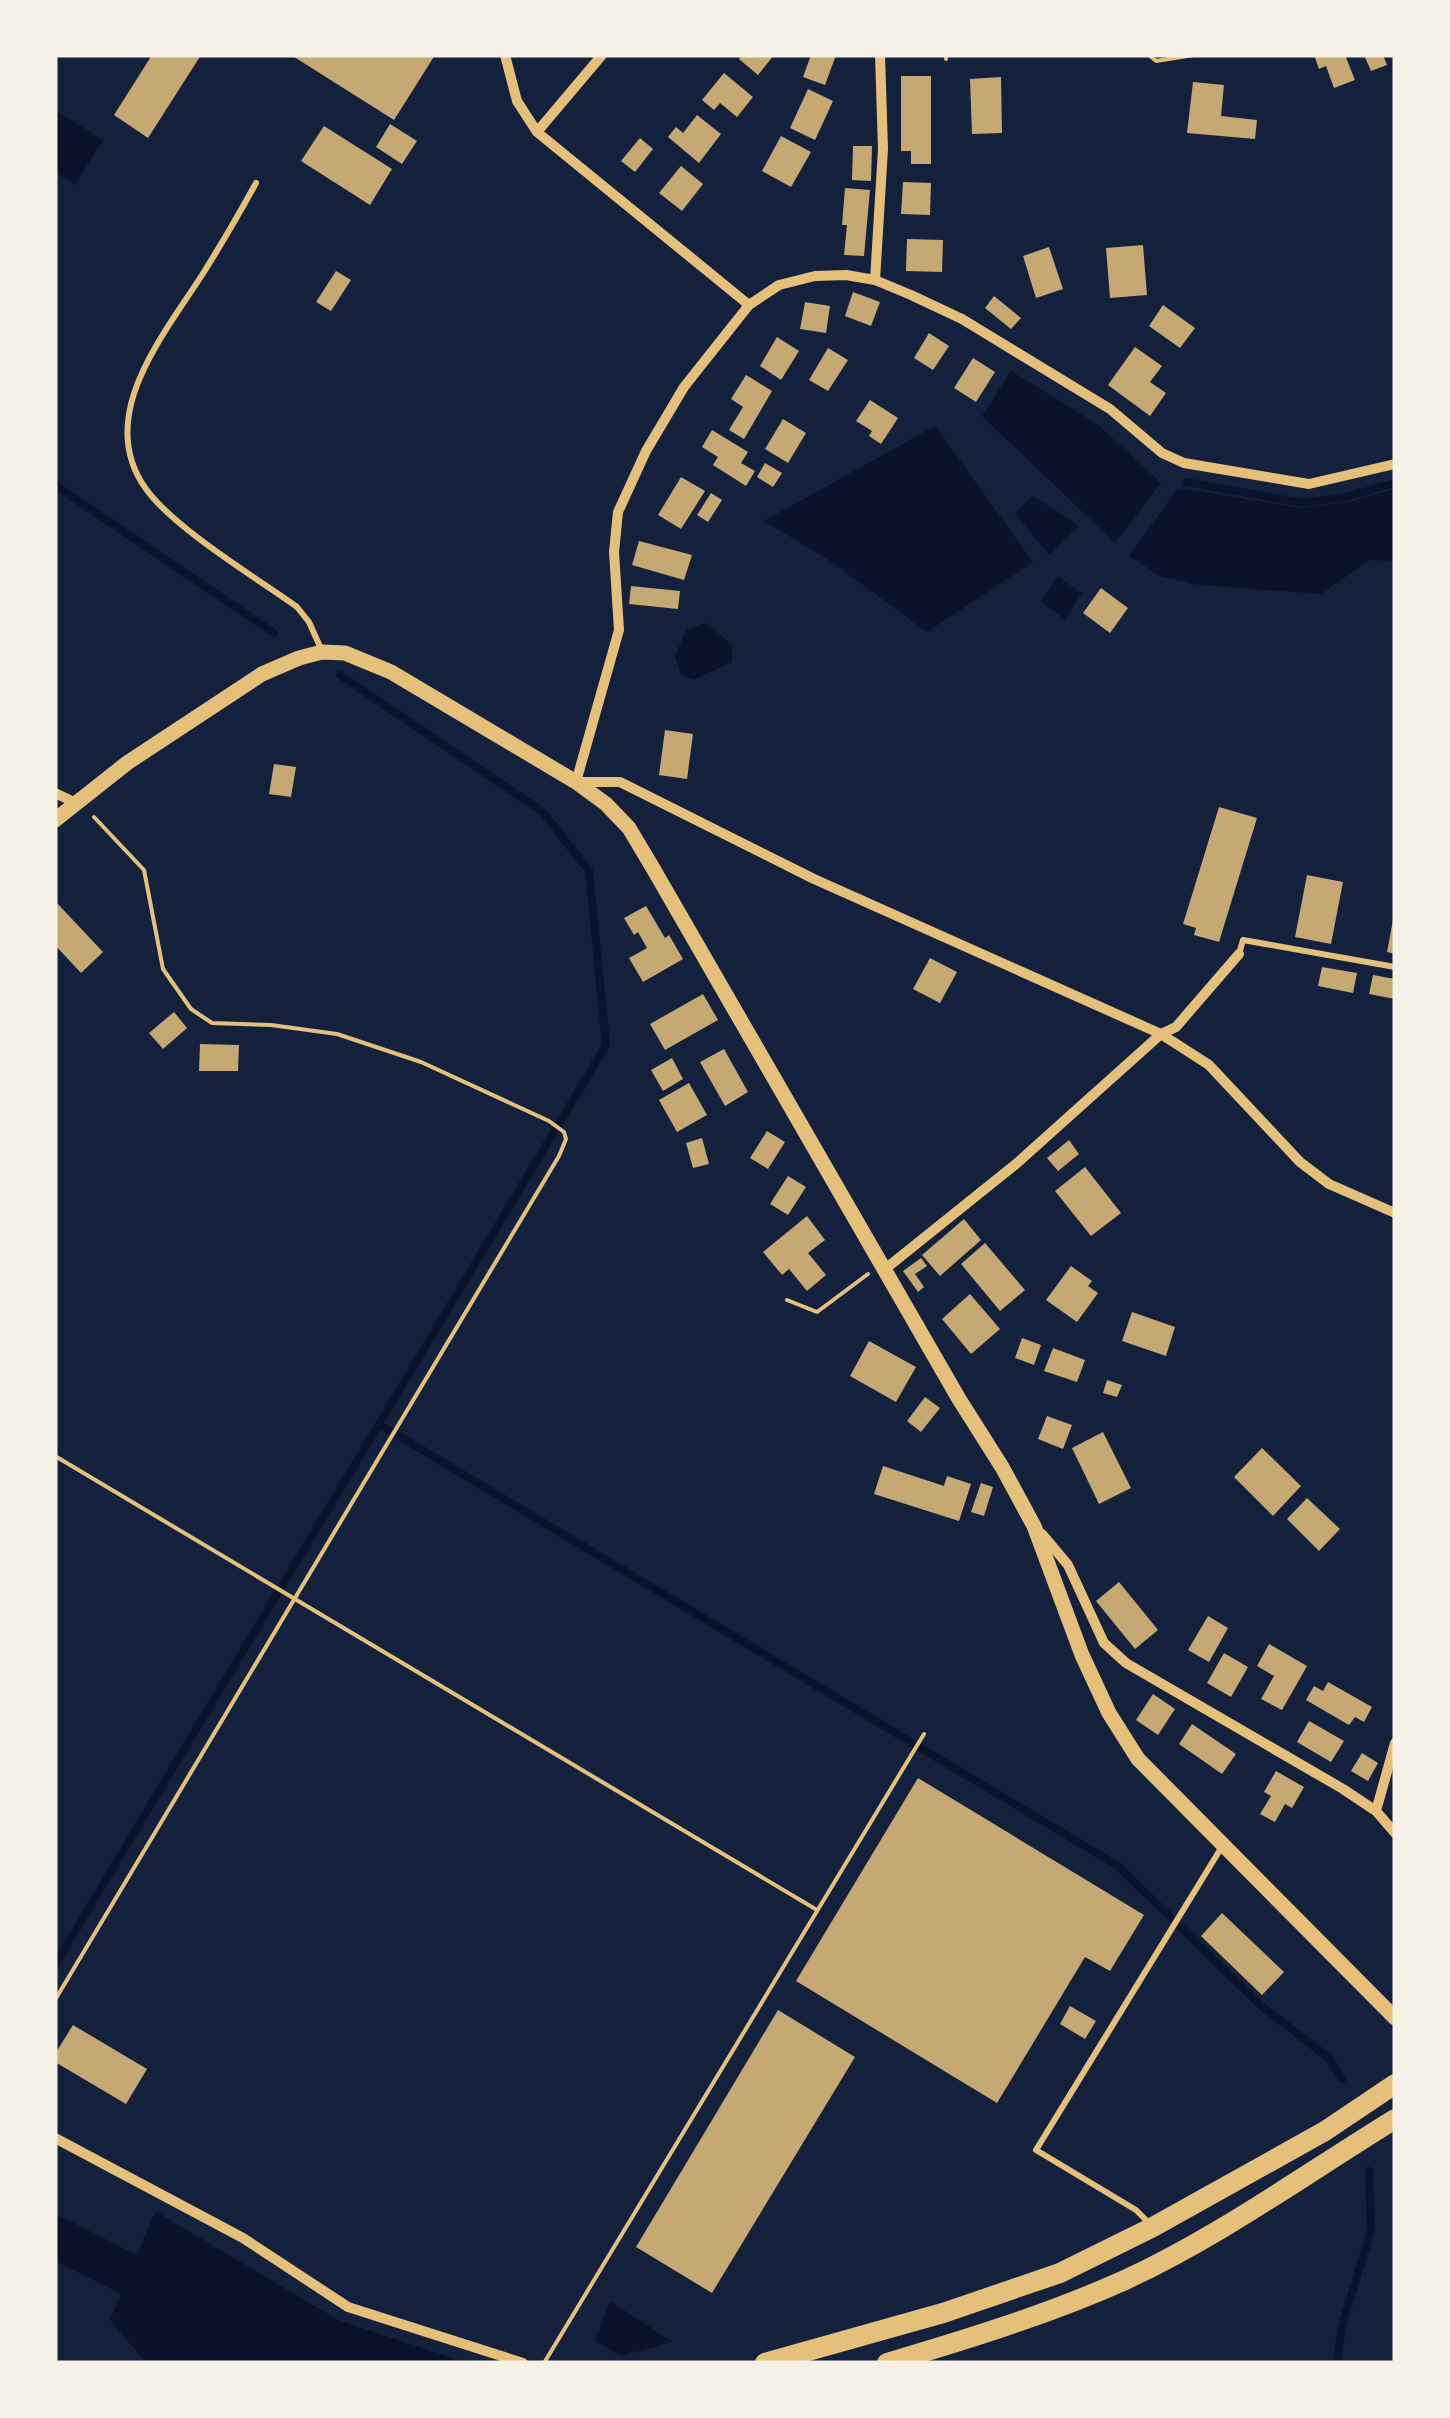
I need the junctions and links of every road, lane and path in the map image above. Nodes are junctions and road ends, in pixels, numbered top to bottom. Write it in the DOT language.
graph roads {
  1 [pos="506,55"];
  2 [pos="602,55"];
  3 [pos="880,55"];
  4 [pos="1149,55"];
  5 [pos="1194,55"];
  6 [pos="537,132"];
  7 [pos="256,182"];
  8 [pos="875,280"];
  9 [pos="749,305"];
  10 [pos="1395,464"];
  11 [pos="322,652"];
  12 [pos="576,782"];
  13 [pos="55,793"];
  14 [pos="74,802"];
  15 [pos="55,820"];
  16 [pos="1240,954"];
  17 [pos="1395,966"];
  18 [pos="1161,1034"];
  19 [pos="1395,1213"];
  20 [pos="884,1270"];
  21 [pos="787,1300"];
  22 [pos="55,1456"];
  23 [pos="1034,1526"];
  24 [pos="291,1596"];
  25 [pos="924,1734"];
  26 [pos="1395,1743"];
  27 [pos="1376,1810"];
  28 [pos="1395,1833"];
  29 [pos="1222,1845"];
  30 [pos="817,1910"];
  31 [pos="55,2000"];
  32 [pos="1395,2018"];
  33 [pos="1395,2084"];
  34 [pos="1395,2119"];
  35 [pos="55,2138"];
  36 [pos="1152,2226"];
  37 [pos="523,2363"];
  38 [pos="544,2363"];
  39 [pos="765,2363"];
  40 [pos="887,2363"];
  1 -- 6 [label="street"];
  2 -- 6 [label="street"];
  3 -- 8 [label="street"];
  4 -- 5 [label="path"];
  6 -- 9 [label="street"];
  7 -- 11 [label="lane"];
  8 -- 9 [label="street"];
  8 -- 10 [label="street"];
  9 -- 12 [label="street"];
  11 -- 12 [label="street"];
  11 -- 14 [label="street"];
  12 -- 18 [label="street"];
  12 -- 20 [label="street"];
  13 -- 14 [label="street"];
  14 -- 15 [label="street"];
  14 -- 24 [label="path"];
  16 -- 17 [label="lane"];
  16 -- 18 [label="street"];
  18 -- 19 [label="street"];
  18 -- 20 [label="street"];
  20 -- 21 [label="path"];
  20 -- 23 [label="street"];
  22 -- 24 [label="path"];
  23 -- 27 [label="street"];
  23 -- 29 [label="street"];
  24 -- 30 [label="path"];
  24 -- 31 [label="path"];
  25 -- 30 [label="path"];
  26 -- 27 [label="street"];
  27 -- 28 [label="street"];
  29 -- 32 [label="street"];
  29 -- 36 [label="lane"];
  30 -- 38 [label="path"];
  33 -- 36 [label="highway"];
  34 -- 40 [label="highway"];
  35 -- 37 [label="street"];
  36 -- 39 [label="highway"];
}
